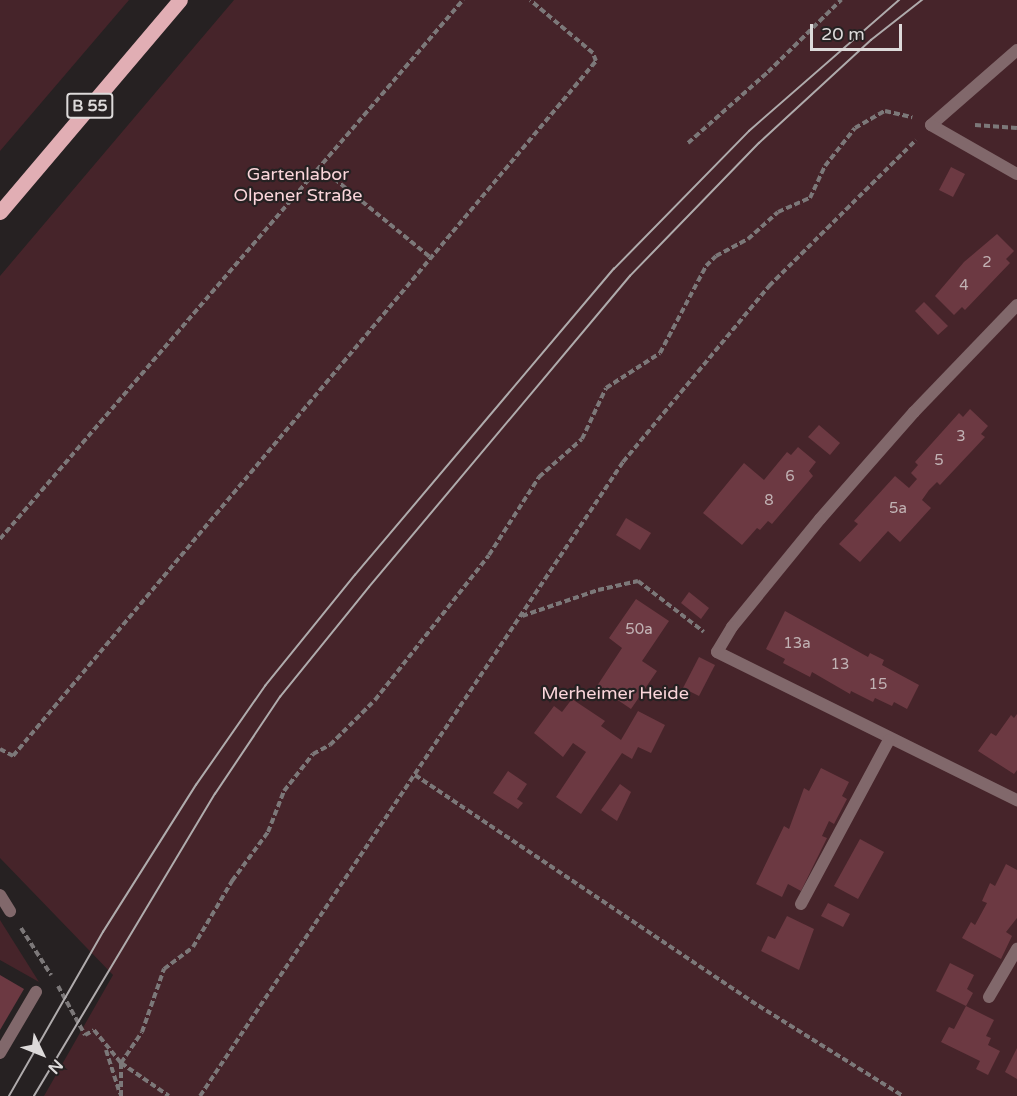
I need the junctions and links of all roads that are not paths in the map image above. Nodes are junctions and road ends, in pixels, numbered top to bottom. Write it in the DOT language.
graph roads {
  1 [pos="180,0"];
  2 [pos="1017,50"];
  3 [pos="1017,174"];
  4 [pos="0,212"];
  5 [pos="1017,305"];
  6 [pos="889,740"];
  7 [pos="1017,800"];
  8 [pos="0,895"];
  9 [pos="801,904"];
  10 [pos="10,911"];
  11 [pos="1017,948"];
  12 [pos="36,992"];
  13 [pos="990,997"];
  14 [pos="0,1053"];
  1 -- 4 [label="main road, B 55"];
  2 -- 3 [label="street"];
  5 -- 6 [label="street"];
  6 -- 7 [label="street"];
  6 -- 9 [label="street"];
  8 -- 10 [label="street"];
  11 -- 13 [label="street"];
  12 -- 14 [label="street"];
}
